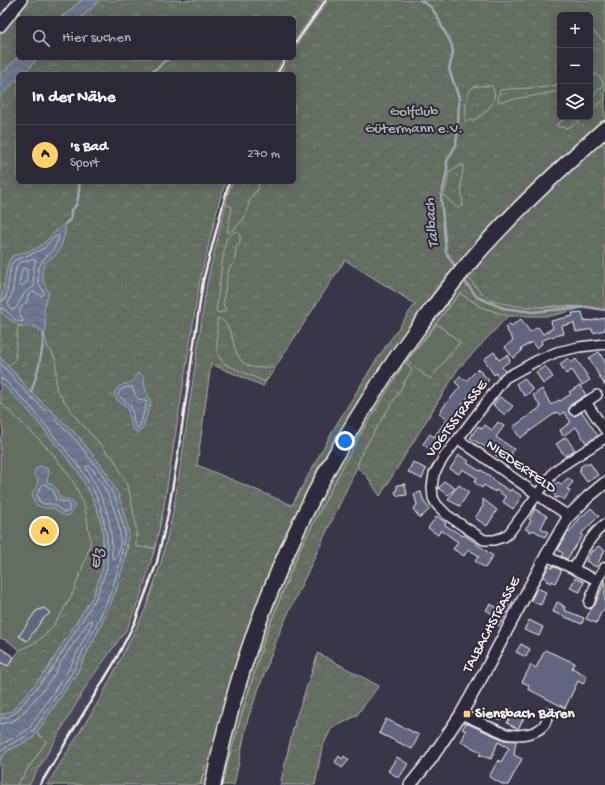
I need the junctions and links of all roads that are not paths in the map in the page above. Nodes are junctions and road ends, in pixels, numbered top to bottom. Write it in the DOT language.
graph roads {
  1 [pos="20,0"];
  2 [pos="0,26"];
  3 [pos="605,129"];
  4 [pos="605,344"];
  5 [pos="597,395"];
  6 [pos="586,402"];
  7 [pos="574,410"];
  8 [pos="605,430"];
  9 [pos="605,438"];
  10 [pos="458,439"];
  11 [pos="605,483"];
  12 [pos="537,494"];
  13 [pos="569,516"];
  14 [pos="605,524"];
  15 [pos="546,556"];
  16 [pos="605,567"];
  17 [pos="574,569"];
  18 [pos="597,580"];
  19 [pos="589,604"];
  20 [pos="549,712"];
  21 [pos="461,714"];
  22 [pos="214,785"];
  23 [pos="410,785"];
  1 -- 2 [label="street"];
  3 -- 22 [label="highway"];
  4 -- 10 [label="street, VOGTSSTRASSE"];
  5 -- 6 [label="street"];
  6 -- 7 [label="street"];
  6 -- 8 [label="street"];
  9 -- 12 [label="street"];
  10 -- 12 [label="street, NIEDERFELD"];
  10 -- 12 [label="street, VOGTSSTRASSE"];
  11 -- 13 [label="street, TALBACHSTRASSE"];
  12 -- 13 [label="street, NIEDERFELD"];
  13 -- 15 [label="street, TALBACHSTRASSE"];
  14 -- 17 [label="street"];
  15 -- 17 [label="street"];
  15 -- 21 [label="street, TALBACHSTRASSE"];
  16 -- 18 [label="street"];
  17 -- 18 [label="street"];
  18 -- 19 [label="street"];
  20 -- 21 [label="street"];
  21 -- 23 [label="street, TALBACHSTRASSE"];
}
